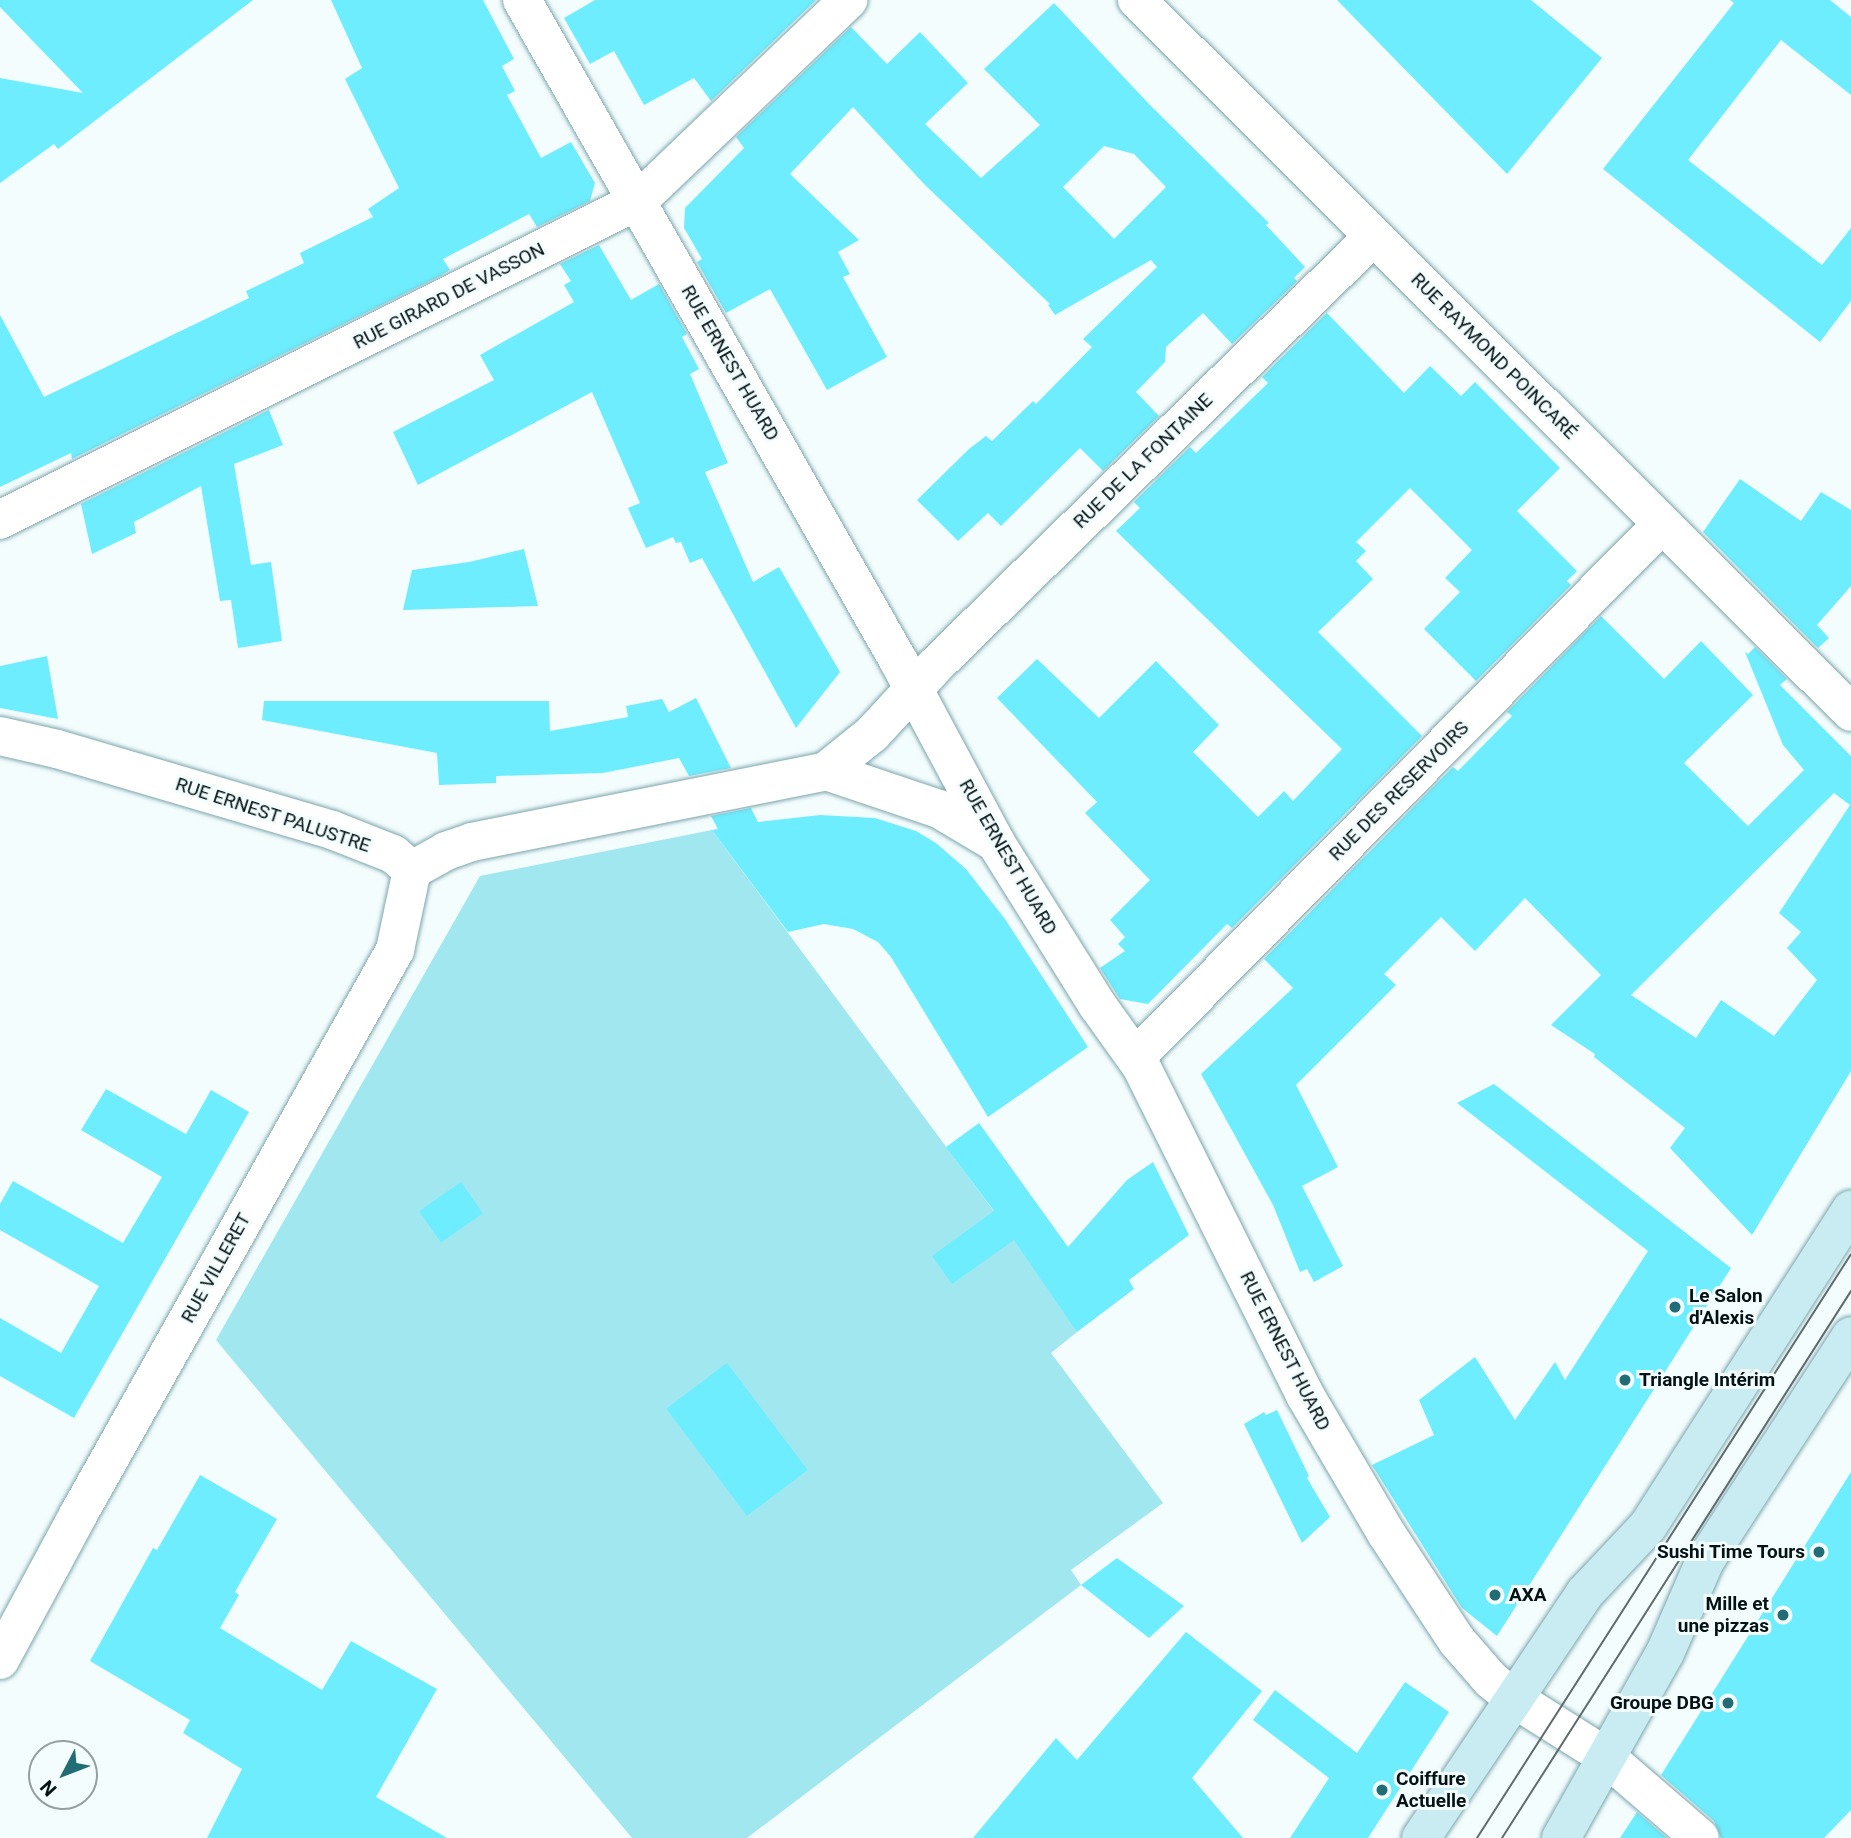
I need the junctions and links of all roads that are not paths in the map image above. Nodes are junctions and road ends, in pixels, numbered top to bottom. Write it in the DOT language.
graph roads {
  1 [pos="522,0"];
  2 [pos="848,0"];
  3 [pos="1137,0"];
  4 [pos="638,201"];
  5 [pos="1374,236"];
  6 [pos="0,520"];
  7 [pos="1661,525"];
  8 [pos="914,687"];
  9 [pos="1851,712"];
  10 [pos="0,736"];
  11 [pos="826,771"];
  12 [pos="996,843"];
  13 [pos="412,870"];
  14 [pos="1136,1057"];
  15 [pos="1851,1210"];
  16 [pos="1851,1336"];
  17 [pos="0,1661"];
  18 [pos="1513,1698"];
  19 [pos="1605,1756"];
  20 [pos="1421,1838"];
  21 [pos="1562,1838"];
  22 [pos="1699,1838"];
  1 -- 4 [label="street, RUE ERNEST HUARD"];
  2 -- 4 [label="street, RUE GIRARD DE VASSON"];
  3 -- 5 [label="street, RUE RAYMOND POINCARÉ"];
  4 -- 6 [label="street, RUE GIRARD DE VASSON"];
  4 -- 8 [label="street, RUE ERNEST HUARD"];
  5 -- 7 [label="street, RUE RAYMOND POINCARÉ"];
  5 -- 8 [label="street, RUE DE LA FONTAINE"];
  7 -- 9 [label="street, RUE RAYMOND POINCARÉ"];
  7 -- 14 [label="street, RUE DES RESERVOIRS"];
  8 -- 11 [label="street"];
  8 -- 12 [label="street, RUE ERNEST HUARD"];
  10 -- 13 [label="street, RUE ERNEST PALUSTRE"];
  11 -- 12 [label="street"];
  11 -- 13 [label="street"];
  12 -- 14 [label="street, RUE ERNEST HUARD"];
  13 -- 17 [label="street, RUE VILLERET"];
  14 -- 18 [label="street, RUE ERNEST HUARD"];
  15 -- 18 [label="main road"];
  16 -- 19 [label="main road"];
  18 -- 19 [label="street, RUE ERNEST HUARD"];
  18 -- 20 [label="main road"];
  19 -- 21 [label="main road"];
  19 -- 22 [label="street, RUE ERNEST HUARD"];
}
